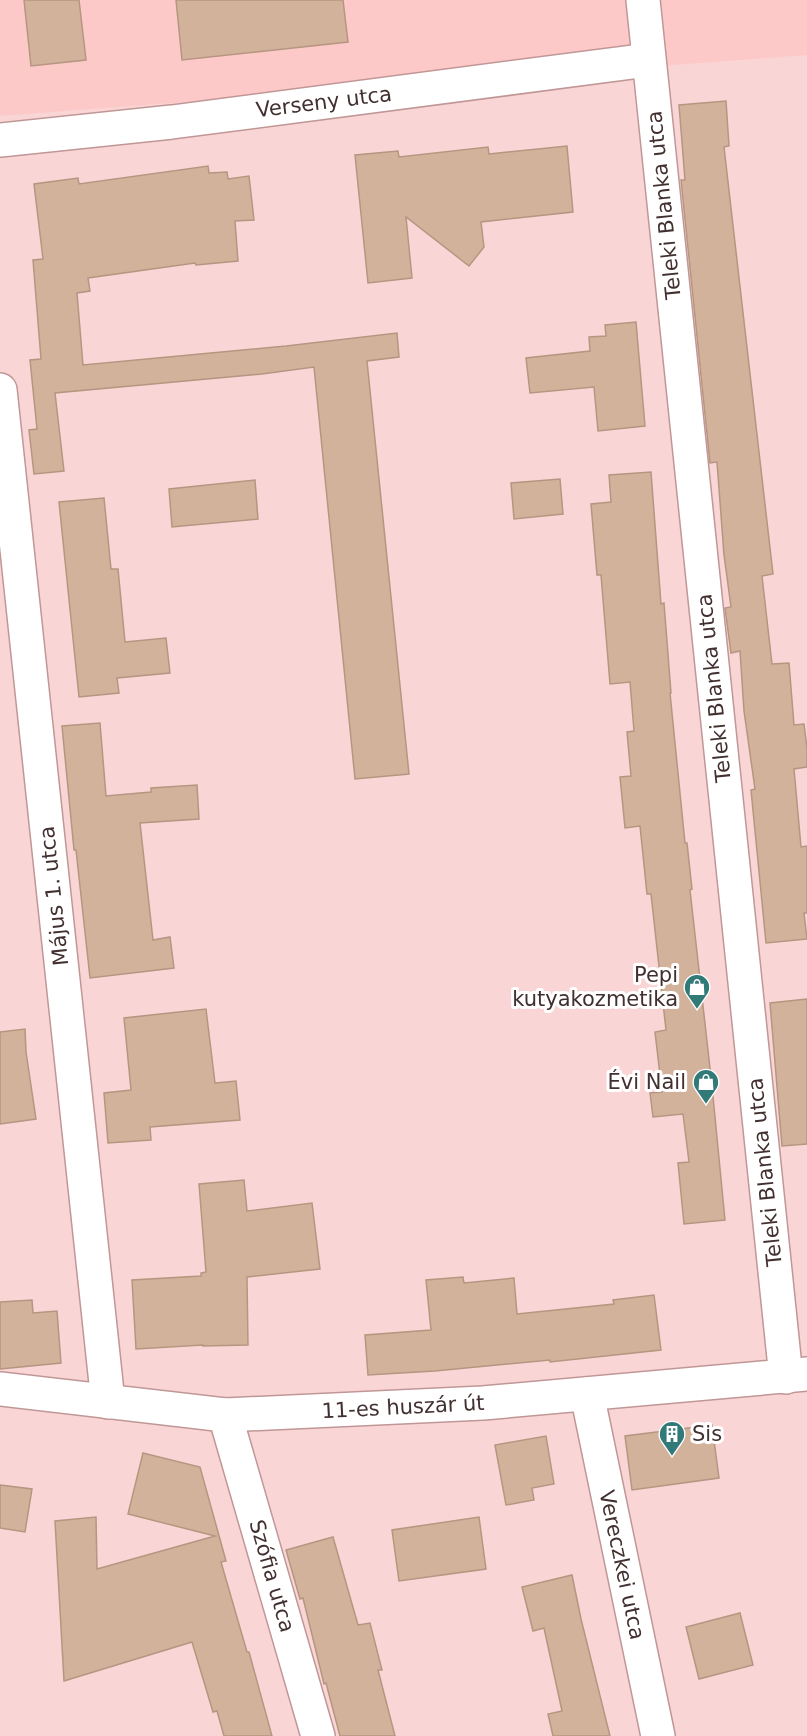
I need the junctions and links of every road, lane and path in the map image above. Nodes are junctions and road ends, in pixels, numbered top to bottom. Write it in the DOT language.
graph roads {
  1 [pos="643,0"];
  2 [pos="648,60"];
  3 [pos="0,140"];
  4 [pos="0,390"];
  5 [pos="797,1375"];
  6 [pos="0,1389"];
  7 [pos="586,1394"];
  8 [pos="108,1402"];
  9 [pos="225,1415"];
  10 [pos="318,1736"];
  11 [pos="658,1736"];
  1 -- 2 [label="street, Teleki Blanka utca"];
  2 -- 3 [label="street, Verseny utca"];
  2 -- 5 [label="street, Teleki Blanka utca"];
  4 -- 8 [label="street, Május 1. utca"];
  5 -- 7 [label="street, 11-es huszár út"];
  6 -- 8 [label="street, 11-es huszár út"];
  7 -- 9 [label="street, 11-es huszár út"];
  7 -- 11 [label="street, Vereczkei utca"];
  8 -- 9 [label="street, 11-es huszár út"];
  9 -- 10 [label="street, Szófia utca"];
}
